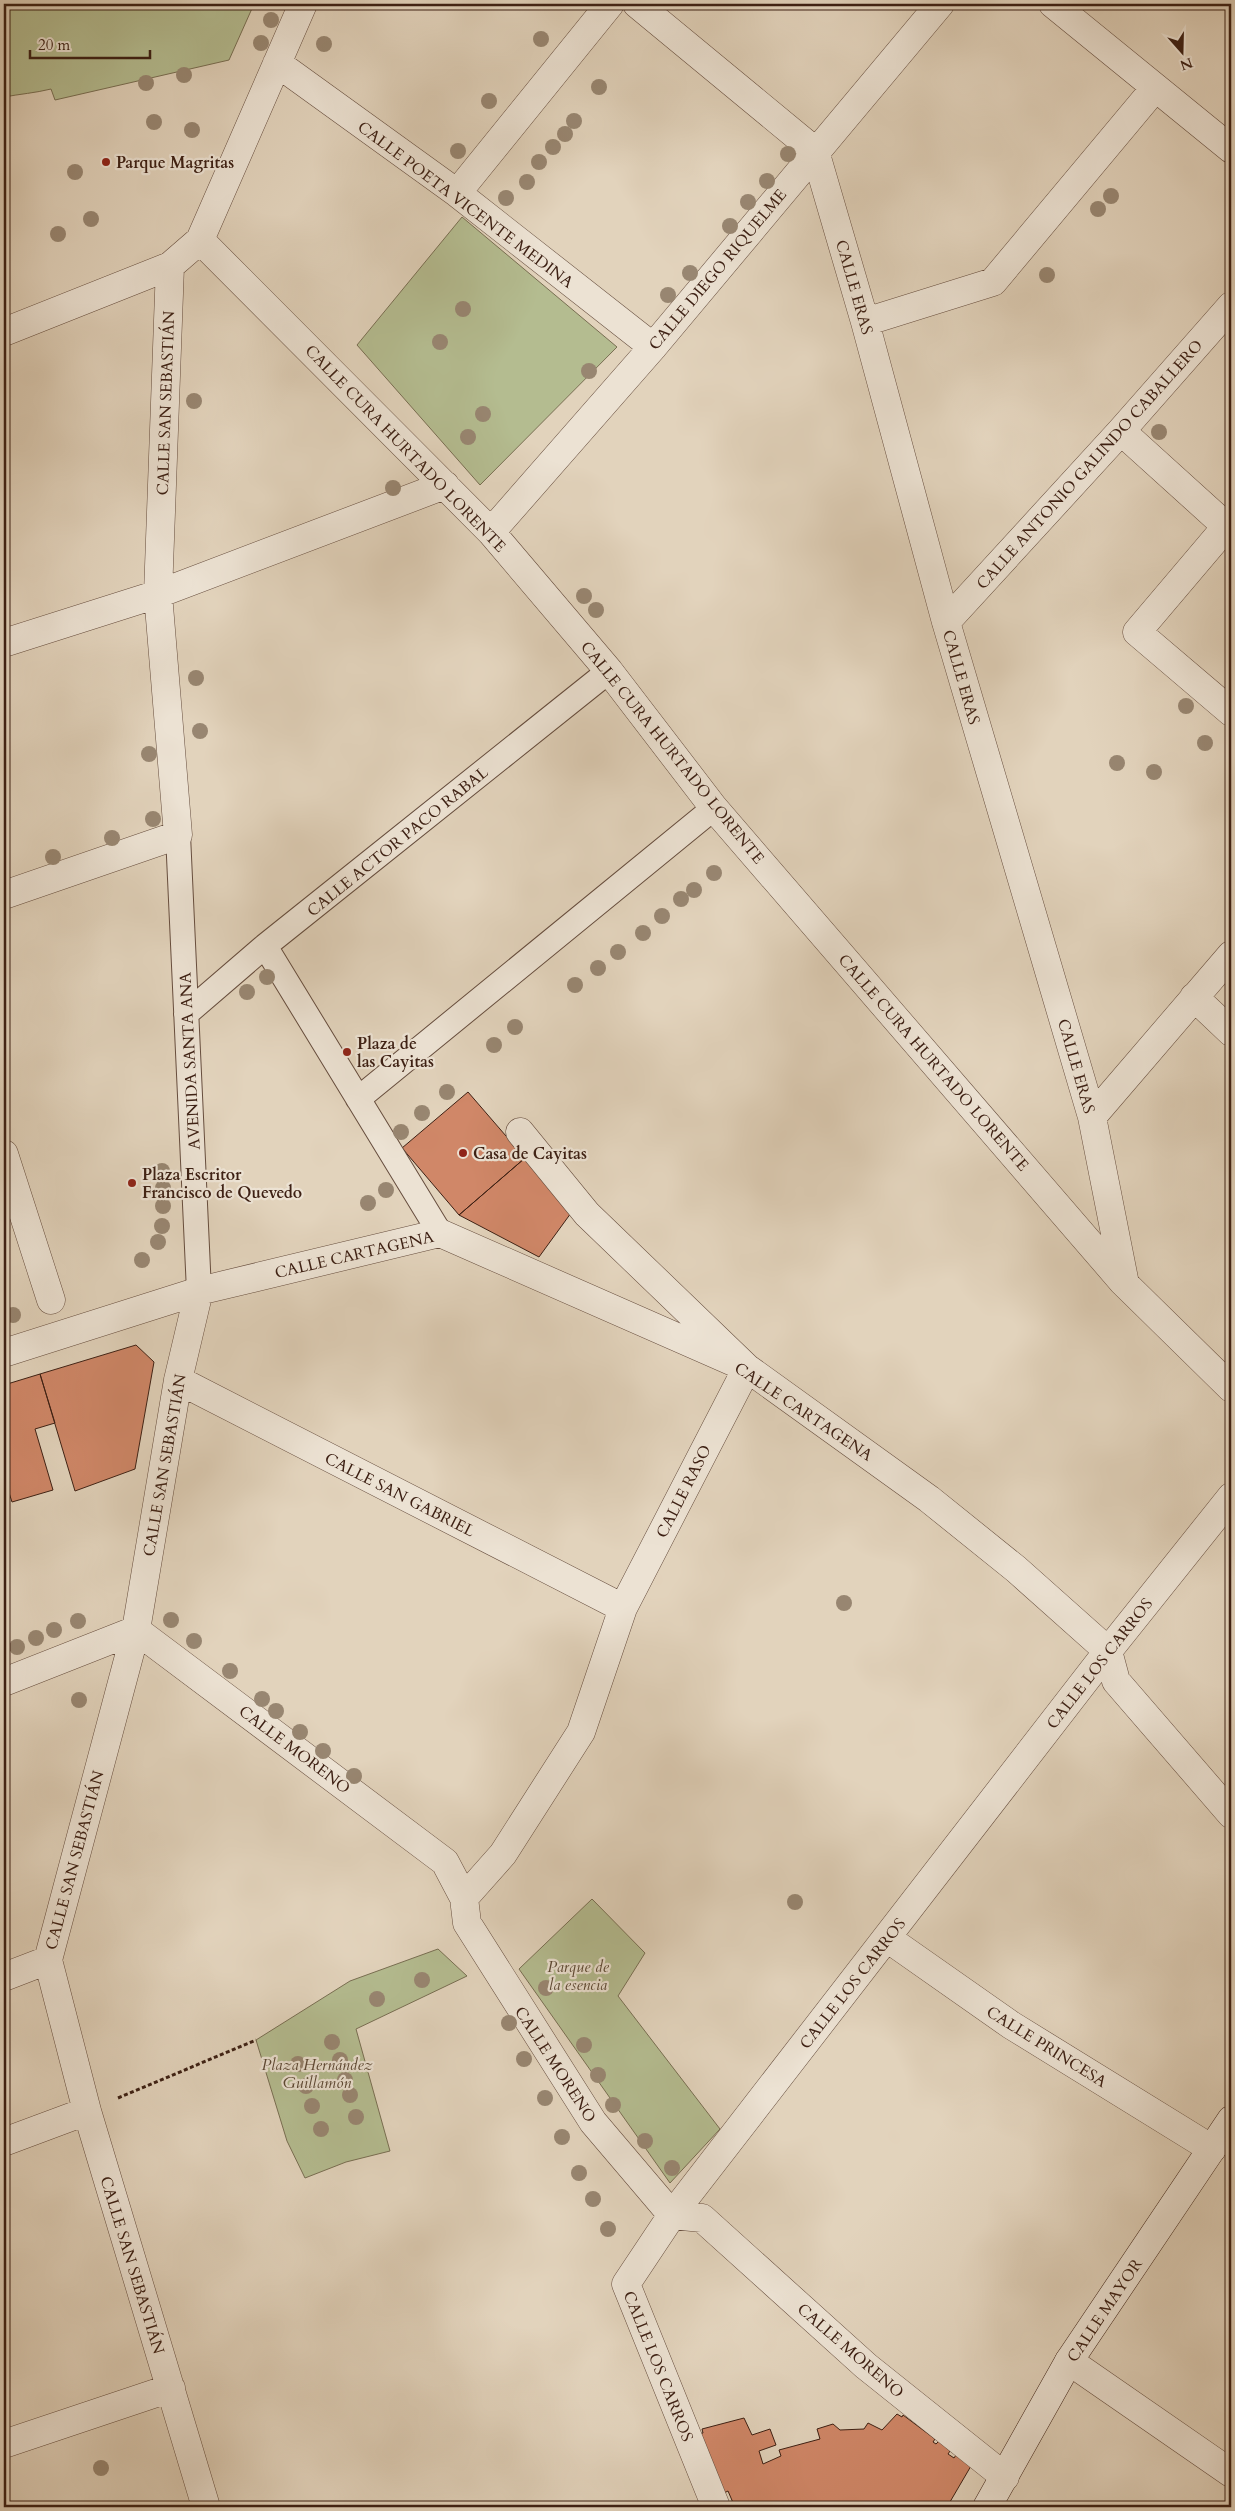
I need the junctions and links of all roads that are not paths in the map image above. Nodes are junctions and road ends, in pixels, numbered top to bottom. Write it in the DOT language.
graph roads {
  1 [pos="303,4"];
  2 [pos="610,4"];
  3 [pos="637,4"];
  4 [pos="940,4"];
  5 [pos="1053,4"];
  6 [pos="277,63"];
  7 [pos="1155,88"];
  8 [pos="1231,149"];
  9 [pos="815,151"];
  10 [pos="457,194"];
  11 [pos="200,240"];
  12 [pos="170,266"];
  13 [pos="1231,306"];
  14 [pos="865,322"];
  15 [pos="4,332"];
  16 [pos="653,348"];
  17 [pos="1121,431"];
  18 [pos="445,485"];
  19 [pos="1229,524"];
  20 [pos="490,532"];
  21 [pos="158,594"];
  22 [pos="946,622"];
  23 [pos="4,643"];
  24 [pos="609,670"];
  25 [pos="1231,712"];
  26 [pos="714,808"];
  27 [pos="178,835"];
  28 [pos="4,895"];
  29 [pos="265,946"];
  30 [pos="1231,955"];
  31 [pos="1194,997"];
  32 [pos="186,1014"];
  33 [pos="1231,1032"];
  34 [pos="358,1099"];
  35 [pos="1092,1117"];
  36 [pos="520,1132"];
  37 [pos="4,1154"];
  38 [pos="440,1233"];
  39 [pos="1125,1284"];
  40 [pos="200,1291"];
  41 [pos="51,1300"];
  42 [pos="4,1353"];
  43 [pos="747,1368"];
  44 [pos="178,1380"];
  45 [pos="1231,1388"];
  46 [pos="1231,1497"];
  47 [pos="623,1608"];
  48 [pos="136,1630"];
  49 [pos="1108,1651"];
  50 [pos="4,1682"];
  51 [pos="1231,1814"];
  52 [pos="464,1898"];
  53 [pos="887,1938"];
  54 [pos="48,1960"];
  55 [pos="4,1977"];
  56 [pos="87,2111"];
  57 [pos="1223,2137"];
  58 [pos="4,2142"];
  59 [pos="672,2215"];
  60 [pos="1069,2361"];
  61 [pos="171,2388"];
  62 [pos="4,2444"];
  63 [pos="1231,2473"];
  64 [pos="1004,2477"];
  65 [pos="206,2507"];
  66 [pos="716,2507"];
  67 [pos="987,2507"];
  1 -- 6 [label="street"];
  2 -- 10 [label="street"];
  3 -- 9 [label="street"];
  4 -- 9 [label="street, CALLE DIEGO RIQUELME"];
  5 -- 7 [label="street"];
  6 -- 10 [label="street, CALLE POETA VICENTE MEDINA"];
  6 -- 11 [label="street"];
  7 -- 8 [label="street"];
  7 -- 14 [label="street"];
  9 -- 14 [label="street, CALLE ERAS"];
  9 -- 16 [label="street, CALLE DIEGO RIQUELME"];
  10 -- 16 [label="street, CALLE POETA VICENTE MEDINA"];
  11 -- 12 [label="street"];
  11 -- 18 [label="street, CALLE CURA HURTADO LORENTE"];
  12 -- 15 [label="street"];
  12 -- 21 [label="street, CALLE SAN SEBASTIÁN"];
  13 -- 17 [label="street, CALLE ANTONIO GALINDO CABALLERO"];
  14 -- 22 [label="street, CALLE ERAS"];
  16 -- 20 [label="street, CALLE DIEGO RIQUELME"];
  17 -- 19 [label="street"];
  17 -- 22 [label="street, CALLE ANTONIO GALINDO CABALLERO"];
  18 -- 20 [label="street, CALLE CURA HURTADO LORENTE"];
  18 -- 21 [label="street"];
  19 -- 25 [label="street"];
  20 -- 24 [label="street, CALLE CURA HURTADO LORENTE"];
  21 -- 23 [label="street"];
  21 -- 27 [label="street, CALLE SAN SEBASTIÁN"];
  22 -- 35 [label="street, CALLE ERAS"];
  24 -- 26 [label="street, CALLE CURA HURTADO LORENTE"];
  24 -- 29 [label="street, CALLE ACTOR PACO RABAL"];
  26 -- 34 [label="street"];
  26 -- 39 [label="street, CALLE CURA HURTADO LORENTE"];
  27 -- 28 [label="street"];
  27 -- 32 [label="street, AVENIDA SANTA ANA"];
  29 -- 32 [label="street, CALLE ACTOR PACO RABAL"];
  29 -- 34 [label="street"];
  30 -- 31 [label="street"];
  31 -- 33 [label="street"];
  31 -- 35 [label="street"];
  32 -- 40 [label="street, AVENIDA SANTA ANA"];
  34 -- 38 [label="street"];
  35 -- 39 [label="street, CALLE ERAS"];
  36 -- 43 [label="street"];
  37 -- 41 [label="street"];
  38 -- 40 [label="street, CALLE CARTAGENA"];
  38 -- 43 [label="street, CALLE CARTAGENA"];
  39 -- 45 [label="street"];
  40 -- 42 [label="street"];
  40 -- 44 [label="street, CALLE SAN SEBASTIÁN"];
  43 -- 47 [label="street, CALLE RASO"];
  43 -- 49 [label="street, CALLE CARTAGENA"];
  44 -- 47 [label="street, CALLE SAN GABRIEL"];
  44 -- 48 [label="street, CALLE SAN SEBASTIÁN"];
  46 -- 49 [label="street, CALLE LOS CARROS"];
  47 -- 52 [label="street, CALLE RASO"];
  48 -- 50 [label="street"];
  48 -- 52 [label="street, CALLE MORENO"];
  48 -- 54 [label="street, CALLE SAN SEBASTIÁN"];
  49 -- 51 [label="street"];
  49 -- 53 [label="street, CALLE LOS CARROS"];
  52 -- 59 [label="street, CALLE MORENO"];
  53 -- 57 [label="street, CALLE PRINCESA"];
  53 -- 59 [label="street, CALLE LOS CARROS"];
  54 -- 55 [label="street"];
  54 -- 56 [label="street, CALLE SAN SEBASTIÁN"];
  56 -- 58 [label="street"];
  56 -- 61 [label="street, CALLE SAN SEBASTIÁN"];
  57 -- 60 [label="street, CALLE MAYOR"];
  59 -- 64 [label="street, CALLE MORENO"];
  59 -- 66 [label="street, CALLE LOS CARROS"];
  60 -- 63 [label="street"];
  60 -- 64 [label="street, CALLE MAYOR"];
  61 -- 62 [label="street"];
  61 -- 65 [label="street, CALLE SAN SEBASTIÁN"];
  64 -- 67 [label="street, CALLE MAYOR"];
}
